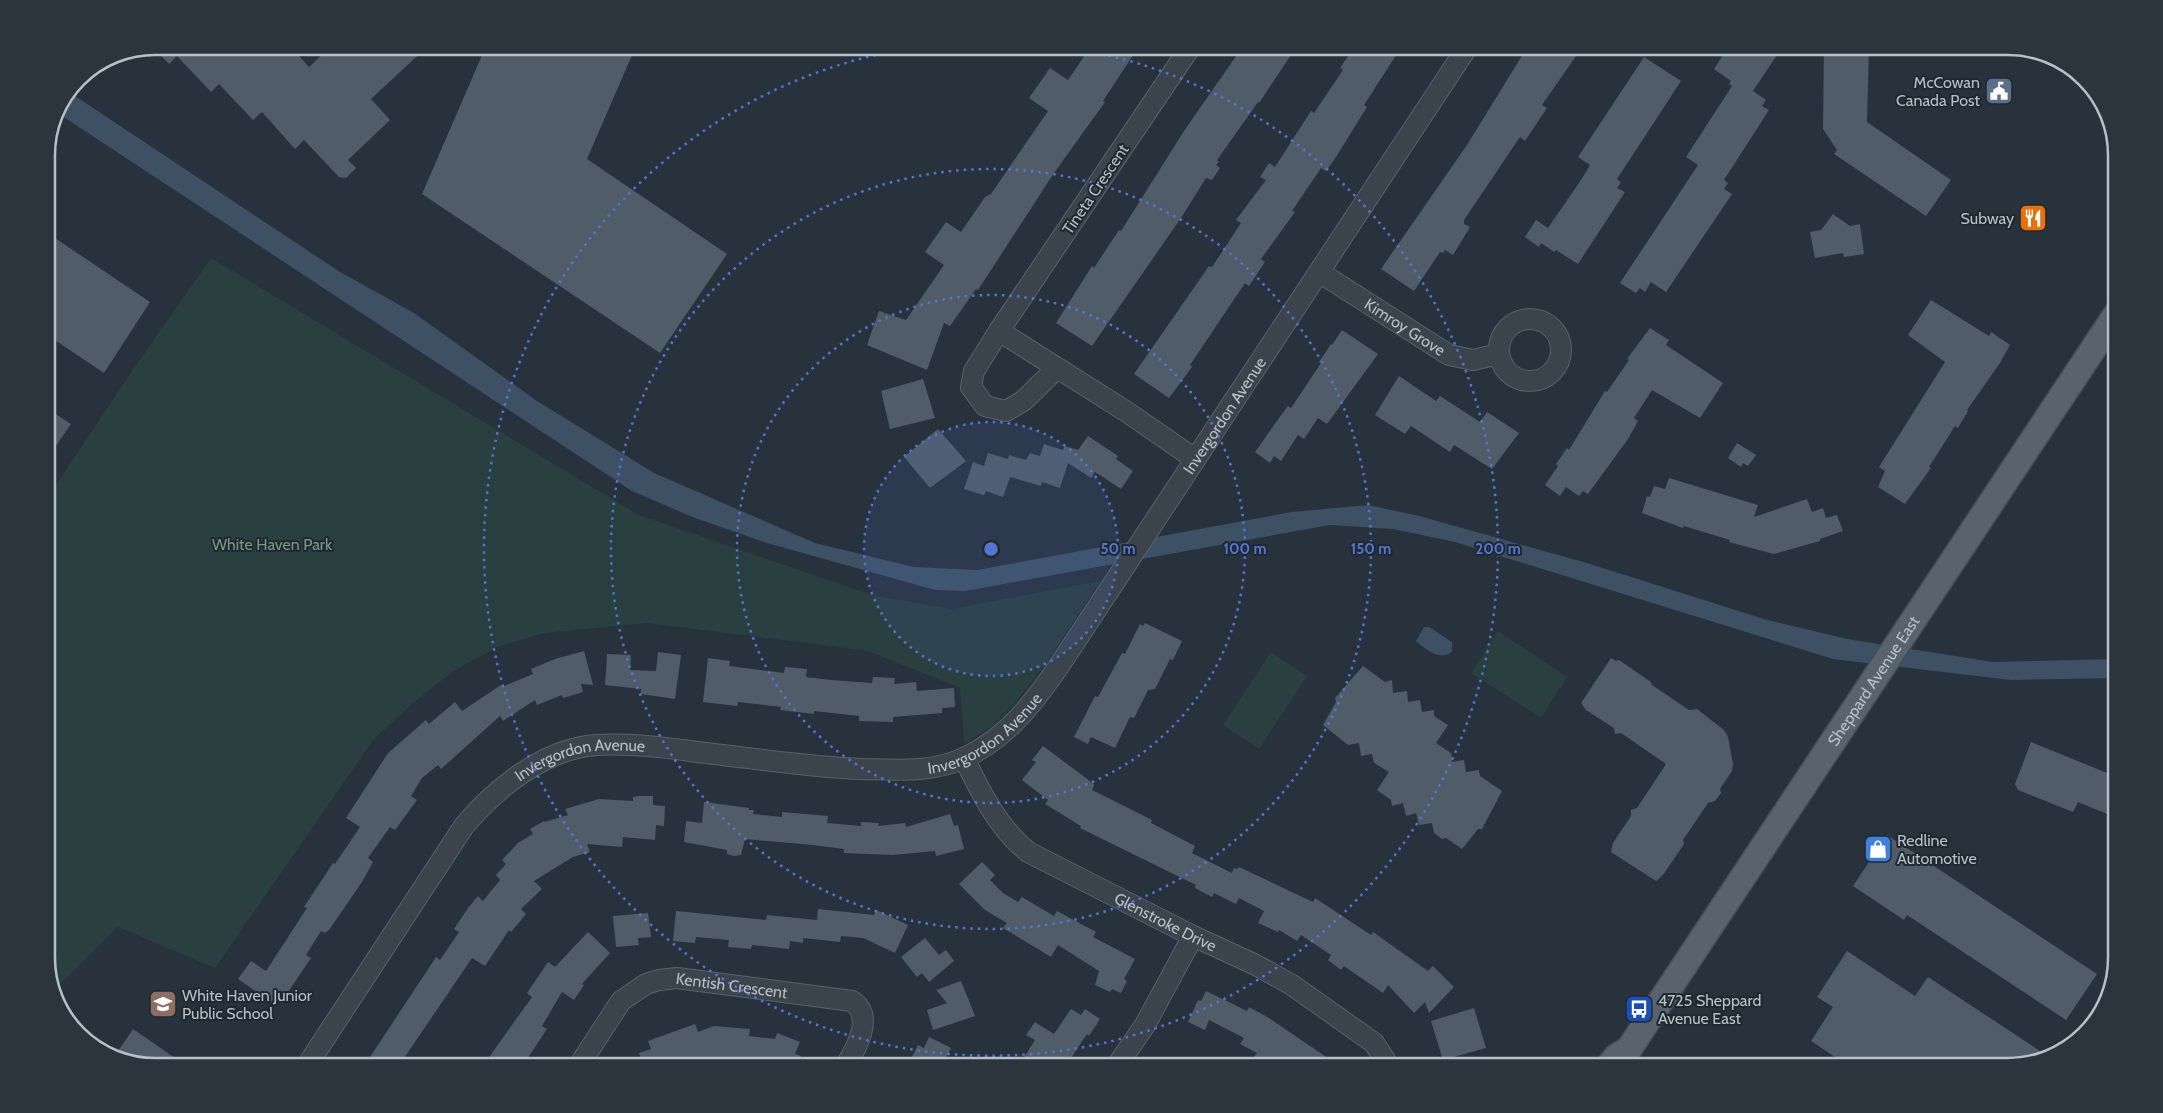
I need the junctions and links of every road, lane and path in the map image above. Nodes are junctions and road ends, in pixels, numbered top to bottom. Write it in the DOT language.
graph roads {
  1 [pos="1185,55"];
  2 [pos="1462,55"];
  3 [pos="1319,272"];
  4 [pos="2108,327"];
  5 [pos="999,332"];
  6 [pos="1499,354"];
  7 [pos="1056,369"];
  8 [pos="1195,458"];
  9 [pos="964,758"];
  10 [pos="1193,936"];
  11 [pos="312,1058"];
  12 [pos="584,1058"];
  13 [pos="850,1058"];
  14 [pos="1122,1058"];
  15 [pos="1384,1058"];
  16 [pos="1615,1058"];
  17 [pos="1629,1058"];
  1 -- 5 [label="street, Tineta Crescent"];
  2 -- 3 [label="street, Invergordon Avenue"];
  3 -- 6 [label="street, Kimroy Grove"];
  3 -- 8 [label="street, Invergordon Avenue"];
  4 -- 17 [label="main road, Sheppard Avenue East"];
  5 -- 7 [label="street"];
  5 -- 7 [label="street, Tineta Crescent"];
  7 -- 8 [label="street"];
  8 -- 9 [label="street, Invergordon Avenue"];
  9 -- 10 [label="street, Glenstroke Drive"];
  9 -- 11 [label="street, Invergordon Avenue"];
  10 -- 14 [label="street"];
  10 -- 15 [label="street, Glenstroke Drive"];
  12 -- 13 [label="street, Kentish Crescent"];
  16 -- 17 [label="main road, Sheppard Avenue East"];
}
